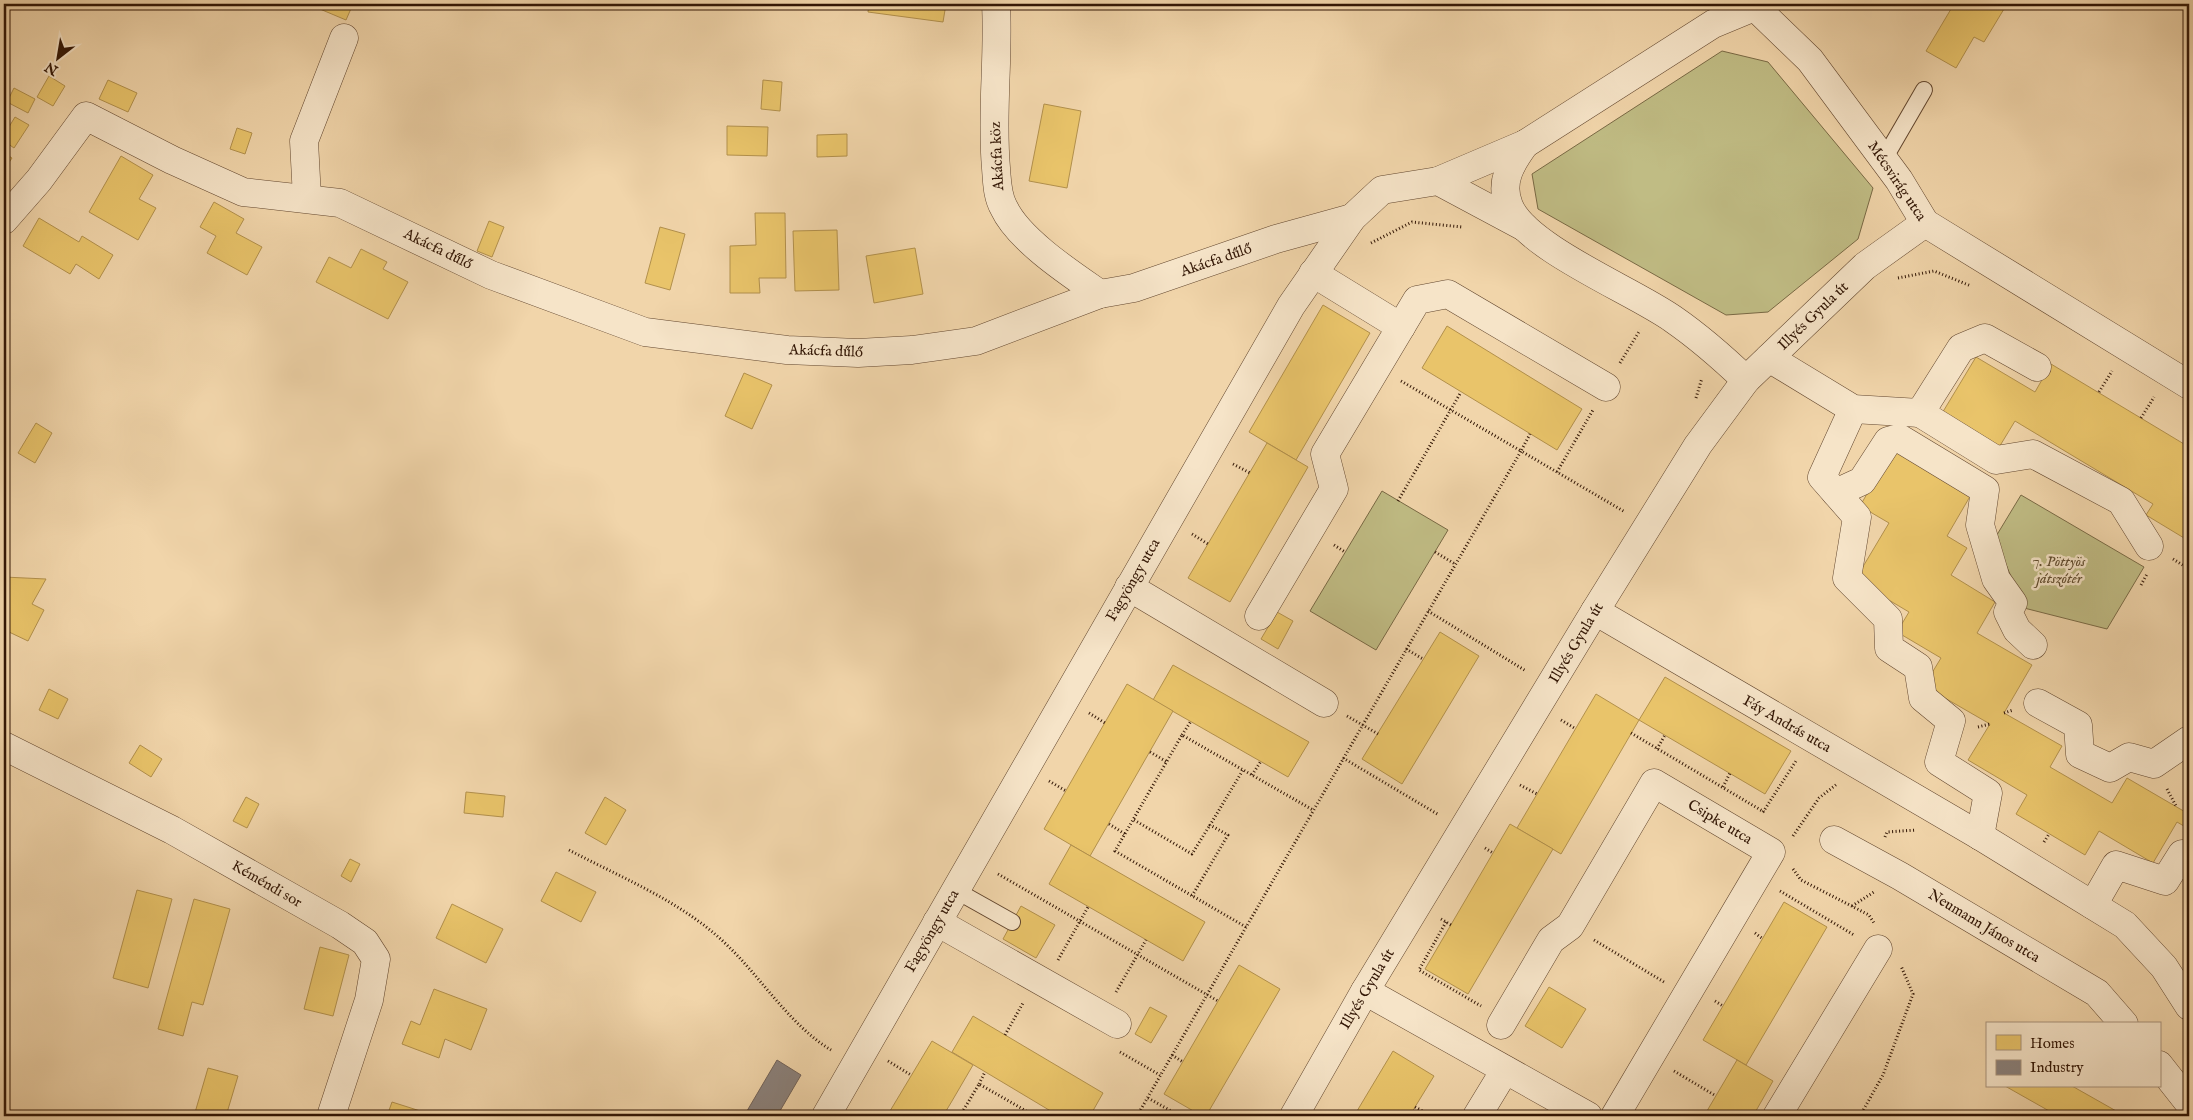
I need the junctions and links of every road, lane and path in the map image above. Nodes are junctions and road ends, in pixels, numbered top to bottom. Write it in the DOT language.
graph roads {
  1 [pos="996,4"];
  2 [pos="1754,5"];
  3 [pos="344,38"];
  4 [pos="1924,90"];
  5 [pos="1525,144"];
  6 [pos="1884,159"];
  7 [pos="1438,181"];
  8 [pos="307,198"];
  9 [pos="1352,218"];
  10 [pos="4,220"];
  11 [pos="1925,224"];
  12 [pos="1524,227"];
  13 [pos="1470,228"];
  14 [pos="1366,247"];
  15 [pos="1313,273"];
  16 [pos="1892,279"];
  17 [pos="1974,288"];
  18 [pos="1100,294"];
  19 [pos="1642,326"];
  20 [pos="1401,327"];
  21 [pos="1769,358"];
  22 [pos="2106,364"];
  23 [pos="1377,367"];
  24 [pos="2037,368"];
  25 [pos="1746,380"];
  26 [pos="2189,385"];
  27 [pos="1606,387"];
  28 [pos="1461,392"];
  29 [pos="2099,392"];
  30 [pos="2156,394"];
  31 [pos="1853,409"];
  32 [pos="1450,410"];
  33 [pos="1920,413"];
  34 [pos="2141,418"];
  35 [pos="1530,434"];
  36 [pos="1521,451"];
  37 [pos="1234,464"];
  38 [pos="1557,472"];
  39 [pos="1250,473"];
  40 [pos="1836,493"];
  41 [pos="1398,501"];
  42 [pos="1626,512"];
  43 [pos="1188,532"];
  44 [pos="1208,544"];
  45 [pos="1333,545"];
  46 [pos="2149,546"];
  47 [pos="1345,552"];
  48 [pos="1435,552"];
  49 [pos="1456,564"];
  50 [pos="1129,587"];
  51 [pos="1595,611"];
  52 [pos="1428,612"];
  53 [pos="1259,616"];
  54 [pos="2033,645"];
  55 [pos="1406,648"];
  56 [pos="1423,659"];
  57 [pos="1531,674"];
  58 [pos="1324,703"];
  59 [pos="2038,703"];
  60 [pos="1088,713"];
  61 [pos="1558,718"];
  62 [pos="1191,721"];
  63 [pos="1105,723"];
  64 [pos="1362,725"];
  65 [pos="1576,729"];
  66 [pos="1631,733"];
  67 [pos="1378,734"];
  68 [pos="1182,735"];
  69 [pos="1665,735"];
  70 [pos="2189,740"];
  71 [pos="4,746"];
  72 [pos="1657,749"];
  73 [pos="1150,752"];
  74 [pos="1799,756"];
  75 [pos="1343,758"];
  76 [pos="1261,761"];
  77 [pos="1166,762"];
  78 [pos="1243,770"];
  79 [pos="1730,773"];
  80 [pos="1040,776"];
  81 [pos="1252,776"];
  82 [pos="1840,781"];
  83 [pos="1723,787"];
  84 [pos="1066,791"];
  85 [pos="1513,791"];
  86 [pos="1538,794"];
  87 [pos="1313,810"];
  88 [pos="1949,818"];
  89 [pos="1445,819"];
  90 [pos="1134,820"];
  91 [pos="1108,824"];
  92 [pos="1210,825"];
  93 [pos="1125,834"];
  94 [pos="1980,836"];
  95 [pos="1834,840"];
  96 [pos="1481,845"];
  97 [pos="569,850"];
  98 [pos="1771,852"];
  99 [pos="1493,853"];
  100 [pos="2189,857"];
  101 [pos="1875,862"];
  102 [pos="996,873"];
  103 [pos="1757,876"];
  104 [pos="955,890"];
  105 [pos="1192,896"];
  106 [pos="2093,905"];
  107 [pos="1088,906"];
  108 [pos="1438,917"];
  109 [pos="1830,920"];
  110 [pos="1080,921"];
  111 [pos="937,922"];
  112 [pos="1012,922"];
  113 [pos="1446,922"];
  114 [pos="1450,925"];
  115 [pos="1570,926"];
  116 [pos="1246,927"];
  117 [pos="1146,940"];
  118 [pos="1878,949"];
  119 [pos="1137,954"];
  120 [pos="1664,983"];
  121 [pos="1036,990"];
  122 [pos="1365,991"];
  123 [pos="1207,994"];
  124 [pos="1466,999"];
  125 [pos="1218,1001"];
  126 [pos="2189,1006"];
  127 [pos="1110,1020"];
  128 [pos="2122,1022"];
  129 [pos="1501,1025"];
  130 [pos="1005,1035"];
  131 [pos="1118,1051"];
  132 [pos="1172,1055"];
  133 [pos="1651,1056"];
  134 [pos="868,1061"];
  135 [pos="1183,1062"];
  136 [pos="2160,1066"];
  137 [pos="1505,1070"];
  138 [pos="985,1072"];
  139 [pos="911,1075"];
  140 [pos="1160,1075"];
  141 [pos="979,1084"];
  142 [pos="1716,1096"];
  143 [pos="1148,1098"];
  144 [pos="2189,1103"];
  145 [pos="1415,1107"];
  146 [pos="331,1116"];
  147 [pos="826,1116"];
  148 [pos="960,1116"];
  149 [pos="1035,1116"];
  150 [pos="1137,1116"];
  151 [pos="1180,1116"];
  152 [pos="1294,1116"];
  153 [pos="1432,1116"];
  154 [pos="1477,1116"];
  155 [pos="1588,1116"];
  156 [pos="1615,1116"];
  157 [pos="1777,1116"];
  1 -- 18 [label="street, Akácfa köz"];
  2 -- 5 [label="street, Mécsvirág utca"];
  2 -- 6 [label="street, Mécsvirág utca"];
  3 -- 8 [label="street"];
  4 -- 6 [label="lane"];
  5 -- 7 [label="street, Fagyöngy utca"];
  5 -- 12 [label="street"];
  6 -- 11 [label="street, Mécsvirág utca"];
  7 -- 9 [label="street, Fagyöngy utca"];
  7 -- 12 [label="street"];
  8 -- 10 [label="street, Akácfa dűlő"];
  8 -- 18 [label="street, Akácfa dűlő"];
  9 -- 15 [label="street, Fagyöngy utca"];
  9 -- 18 [label="street, Akácfa dűlő"];
  11 -- 21 [label="street, Illyés Gyula út"];
  11 -- 26 [label="street, Mécsvirág utca"];
  12 -- 25 [label="street"];
  13 -- 14 [label="path"];
  15 -- 20 [label="street"];
  15 -- 50 [label="street, Fagyöngy utca"];
  16 -- 17 [label="path"];
  19 -- 27 [label="path"];
  20 -- 23 [label="street"];
  20 -- 27 [label="street"];
  21 -- 25 [label="street, Illyés Gyula út"];
  21 -- 31 [label="street"];
  22 -- 29 [label="path"];
  23 -- 32 [label="path"];
  23 -- 53 [label="street"];
  24 -- 33 [label="street"];
  25 -- 51 [label="street, Illyés Gyula út"];
  27 -- 38 [label="path"];
  28 -- 32 [label="path"];
  30 -- 34 [label="path"];
  31 -- 33 [label="street"];
  31 -- 40 [label="street"];
  32 -- 36 [label="path"];
  32 -- 41 [label="path"];
  33 -- 46 [label="street"];
  35 -- 36 [label="path"];
  36 -- 38 [label="path"];
  36 -- 49 [label="path"];
  37 -- 39 [label="path"];
  38 -- 42 [label="path"];
  40 -- 54 [label="street"];
  40 -- 94 [label="street"];
  43 -- 44 [label="path"];
  45 -- 47 [label="path"];
  48 -- 49 [label="path"];
  49 -- 52 [label="path"];
  50 -- 58 [label="street"];
  50 -- 104 [label="street, Fagyöngy utca"];
  51 -- 88 [label="street, Fáy András utca"];
  51 -- 122 [label="street, Illyés Gyula út"];
  52 -- 55 [label="path"];
  52 -- 57 [label="path"];
  55 -- 56 [label="path"];
  55 -- 64 [label="path"];
  59 -- 70 [label="street"];
  60 -- 63 [label="path"];
  61 -- 65 [label="path"];
  62 -- 68 [label="path"];
  64 -- 67 [label="path"];
  64 -- 75 [label="path"];
  66 -- 72 [label="path"];
  68 -- 77 [label="path"];
  68 -- 78 [label="path"];
  69 -- 72 [label="path"];
  71 -- 146 [label="street, Kéméndi sor"];
  72 -- 83 [label="path"];
  73 -- 77 [label="path"];
  74 -- 83 [label="path"];
  75 -- 87 [label="path"];
  75 -- 89 [label="path"];
  76 -- 81 [label="path"];
  77 -- 90 [label="path"];
  78 -- 81 [label="path"];
  78 -- 92 [label="path"];
  79 -- 83 [label="path"];
  80 -- 84 [label="path"];
  81 -- 87 [label="path"];
  82 -- 98 [label="path"];
  85 -- 86 [label="path"];
  87 -- 116 [label="path"];
  88 -- 94 [label="street, Fáy András utca"];
  88 -- 101 [label="path"];
  90 -- 92 [label="path"];
  90 -- 93 [label="path"];
  91 -- 93 [label="path"];
  92 -- 105 [label="path"];
  93 -- 105 [label="path"];
  94 -- 106 [label="street, Fáy András utca"];
  95 -- 101 [label="street, Neumann János utca"];
  96 -- 99 [label="path"];
  97 -- 134 [label="path"];
  98 -- 103 [label="street"];
  98 -- 115 [label="street, Csipke utca"];
  100 -- 106 [label="street"];
  101 -- 128 [label="street, Neumann János utca"];
  102 -- 110 [label="path"];
  103 -- 109 [label="path"];
  103 -- 133 [label="street"];
  104 -- 111 [label="street, Fagyöngy utca"];
  104 -- 112 [label="lane"];
  105 -- 116 [label="path"];
  106 -- 126 [label="street, Fáy András utca"];
  107 -- 110 [label="path"];
  108 -- 113 [label="path"];
  110 -- 119 [label="path"];
  110 -- 121 [label="path"];
  111 -- 121 [label="street"];
  111 -- 134 [label="street, Fagyöngy utca"];
  113 -- 114 [label="path"];
  113 -- 124 [label="path"];
  115 -- 120 [label="path"];
  115 -- 129 [label="street, Csipke utca"];
  116 -- 123 [label="path"];
  117 -- 119 [label="path"];
  118 -- 157 [label="street"];
  119 -- 123 [label="path"];
  119 -- 127 [label="path"];
  121 -- 127 [label="street"];
  121 -- 130 [label="path"];
  122 -- 137 [label="street"];
  122 -- 152 [label="street, Illyés Gyula út"];
  123 -- 125 [label="path"];
  123 -- 132 [label="path"];
  131 -- 140 [label="path"];
  132 -- 135 [label="path"];
  132 -- 140 [label="path"];
  133 -- 142 [label="path"];
  133 -- 156 [label="street"];
  134 -- 139 [label="path"];
  134 -- 147 [label="street, Fagyöngy utca"];
  136 -- 144 [label="street"];
  137 -- 154 [label="street"];
  137 -- 155 [label="street"];
  138 -- 141 [label="path"];
  140 -- 143 [label="path"];
  141 -- 148 [label="path"];
  141 -- 149 [label="path"];
  143 -- 150 [label="path"];
  143 -- 151 [label="path"];
  145 -- 153 [label="path"];
}
